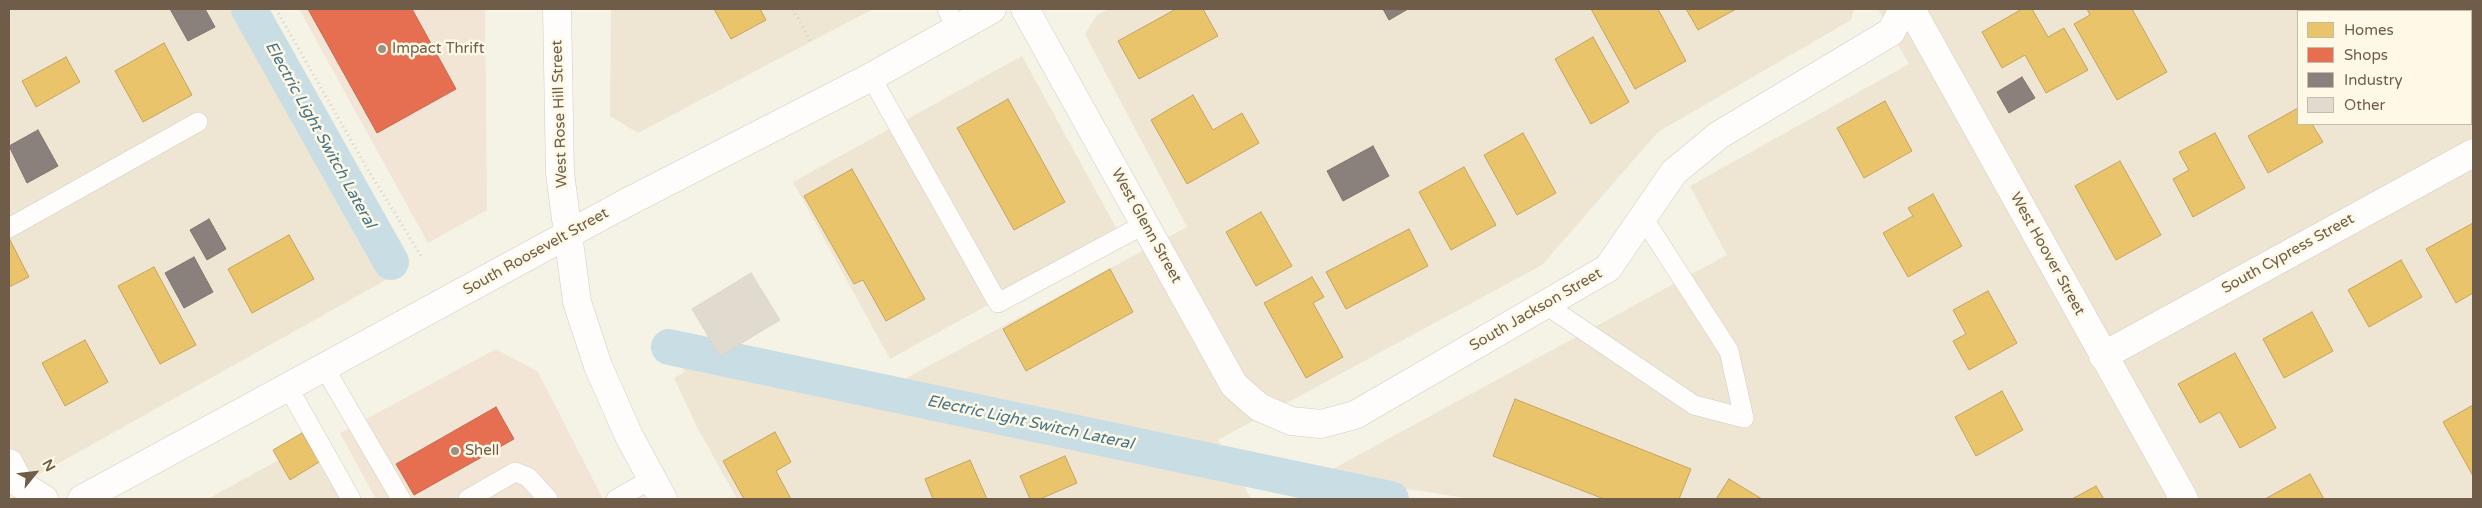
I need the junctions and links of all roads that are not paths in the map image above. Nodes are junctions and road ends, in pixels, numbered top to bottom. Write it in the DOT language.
graph roads {
  1 [pos="557,9"];
  2 [pos="992,9"];
  3 [pos="1025,9"];
  4 [pos="1903,9"];
  5 [pos="1911,9"];
  6 [pos="951,18"];
  7 [pos="871,77"];
  8 [pos="198,122"];
  9 [pos="2473,153"];
  10 [pos="1642,216"];
  11 [pos="1145,224"];
  12 [pos="9,228"];
  13 [pos="569,233"];
  14 [pos="1546,304"];
  15 [pos="2103,356"];
  16 [pos="324,367"];
  17 [pos="288,387"];
  18 [pos="1291,421"];
  19 [pos="9,463"];
  20 [pos="658,489"];
  21 [pos="44,499"];
  22 [pos="82,499"];
  23 [pos="351,499"];
  24 [pos="401,499"];
  25 [pos="468,499"];
  26 [pos="548,499"];
  27 [pos="616,499"];
  28 [pos="2184,499"];
  1 -- 13 [label="street, West Rose Hill Street"];
  2 -- 6 [label="street, South Roosevelt Street"];
  3 -- 11 [label="street, West Glenn Street"];
  4 -- 10 [label="street, South Jackson Street"];
  5 -- 15 [label="street, West Hoover Street"];
  6 -- 7 [label="street, South Roosevelt Street"];
  7 -- 11 [label="lane"];
  7 -- 13 [label="street, South Roosevelt Street"];
  8 -- 12 [label="lane"];
  9 -- 15 [label="street, South Cypress Street"];
  10 -- 14 [label="street, South Jackson Street"];
  10 -- 14 [label="lane"];
  11 -- 18 [label="street, West Glenn Street"];
  13 -- 16 [label="street, South Roosevelt Street"];
  13 -- 20 [label="street, West Rose Hill Street"];
  14 -- 18 [label="street, South Jackson Street"];
  15 -- 28 [label="street, West Hoover Street"];
  16 -- 17 [label="street, South Roosevelt Street"];
  16 -- 24 [label="lane"];
  17 -- 22 [label="street, South Roosevelt Street"];
  17 -- 23 [label="lane"];
  19 -- 21 [label="street"];
  20 -- 27 [label="lane"];
  25 -- 26 [label="lane"];
}
